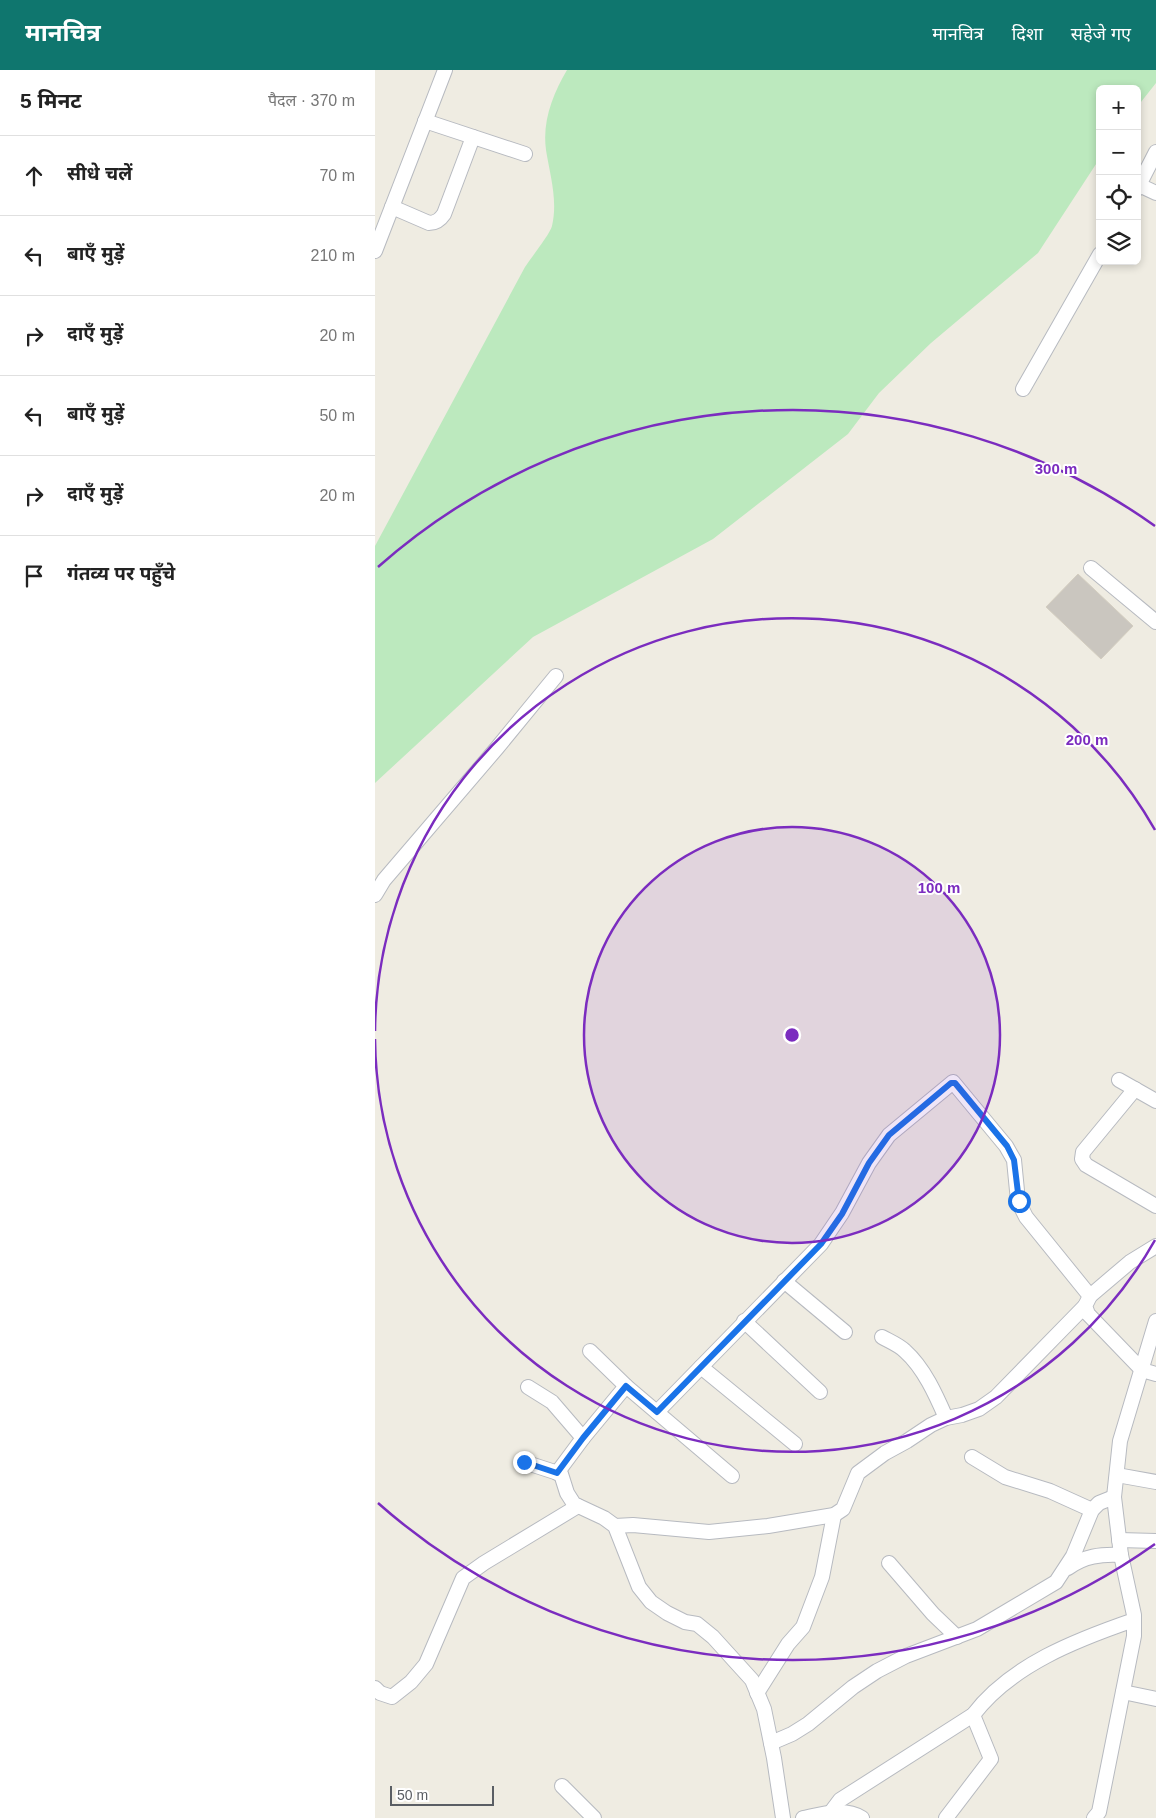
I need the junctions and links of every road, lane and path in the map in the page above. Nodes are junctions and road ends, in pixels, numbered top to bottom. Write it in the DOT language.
graph roads {
  1 [pos="445,70"];
  2 [pos="425,122"];
  3 [pos="473,137"];
  4 [pos="1156,152"];
  5 [pos="525,154"];
  6 [pos="1141,181"];
  7 [pos="1141,188"];
  8 [pos="1156,194"];
  9 [pos="392,207"];
  10 [pos="375,251"];
  11 [pos="1096,261"];
  12 [pos="1023,389"];
  13 [pos="1091,568"];
  14 [pos="1156,622"];
  15 [pos="556,676"];
  16 [pos="375,895"];
  17 [pos="1119,1080"];
  18 [pos="1135,1089"];
  19 [pos="1156,1101"];
  20 [pos="1156,1206"];
  21 [pos="1156,1246"];
  22 [pos="784,1281"];
  23 [pos="1088,1301"];
  24 [pos="744,1321"];
  25 [pos="1156,1321"];
  26 [pos="845,1332"];
  27 [pos="882,1337"];
  28 [pos="590,1351"];
  29 [pos="701,1367"];
  30 [pos="1142,1370"];
  31 [pos="1156,1374"];
  32 [pos="626,1386"];
  33 [pos="529,1388"];
  34 [pos="819,1392"];
  35 [pos="657,1412"];
  36 [pos="946,1418"];
  37 [pos="583,1438"];
  38 [pos="795,1444"];
  39 [pos="972,1457"];
  40 [pos="524,1462"];
  41 [pos="557,1473"];
  42 [pos="1117,1475"];
  43 [pos="732,1476"];
  44 [pos="1156,1482"];
  45 [pos="1114,1497"];
  46 [pos="578,1506"];
  47 [pos="1092,1510"];
  48 [pos="834,1515"];
  49 [pos="615,1526"];
  50 [pos="1119,1540"];
  51 [pos="1156,1541"];
  52 [pos="1121,1555"];
  53 [pos="889,1563"];
  54 [pos="1063,1571"];
  55 [pos="1134,1620"];
  56 [pos="957,1637"];
  57 [pos="375,1688"];
  58 [pos="1123,1692"];
  59 [pos="757,1693"];
  60 [pos="1156,1699"];
  61 [pos="973,1715"];
  62 [pos="771,1743"];
  63 [pos="562,1786"];
  64 [pos="831,1812"];
  65 [pos="594,1818"];
  66 [pos="783,1818"];
  67 [pos="803,1818"];
  68 [pos="862,1818"];
  69 [pos="946,1818"];
  70 [pos="1094,1818"];
  1 -- 2 [label="street"];
  2 -- 3 [label="street"];
  2 -- 9 [label="street"];
  3 -- 5 [label="street"];
  3 -- 9 [label="street"];
  4 -- 6 [label="street"];
  7 -- 8 [label="street"];
  9 -- 10 [label="street"];
  11 -- 12 [label="street"];
  13 -- 14 [label="street"];
  15 -- 16 [label="street"];
  17 -- 18 [label="street"];
  18 -- 19 [label="street"];
  18 -- 20 [label="street"];
  21 -- 23 [label="street"];
  22 -- 23 [label="street"];
  22 -- 24 [label="street"];
  22 -- 26 [label="street"];
  23 -- 30 [label="street"];
  23 -- 36 [label="street"];
  24 -- 29 [label="street"];
  24 -- 34 [label="street"];
  25 -- 30 [label="street"];
  27 -- 36 [label="street"];
  28 -- 32 [label="street"];
  29 -- 35 [label="street"];
  29 -- 38 [label="street"];
  30 -- 31 [label="street"];
  30 -- 42 [label="street"];
  32 -- 35 [label="street"];
  32 -- 37 [label="street"];
  33 -- 37 [label="street"];
  35 -- 43 [label="street"];
  36 -- 48 [label="street"];
  37 -- 41 [label="street"];
  39 -- 47 [label="street"];
  40 -- 41 [label="street"];
  41 -- 46 [label="street"];
  42 -- 44 [label="street"];
  42 -- 45 [label="street"];
  45 -- 47 [label="street"];
  45 -- 50 [label="street"];
  46 -- 49 [label="street"];
  46 -- 57 [label="street"];
  47 -- 54 [label="street"];
  48 -- 49 [label="street"];
  48 -- 59 [label="street"];
  49 -- 59 [label="street"];
  50 -- 51 [label="street"];
  50 -- 52 [label="street"];
  52 -- 54 [label="street"];
  52 -- 55 [label="street"];
  53 -- 56 [label="street"];
  54 -- 56 [label="street"];
  55 -- 58 [label="street"];
  55 -- 61 [label="street"];
  56 -- 62 [label="street"];
  58 -- 60 [label="street"];
  58 -- 70 [label="street"];
  59 -- 62 [label="street"];
  61 -- 64 [label="street"];
  61 -- 69 [label="street"];
  62 -- 66 [label="street"];
  63 -- 65 [label="street"];
  64 -- 67 [label="street"];
  64 -- 68 [label="street"];
}
